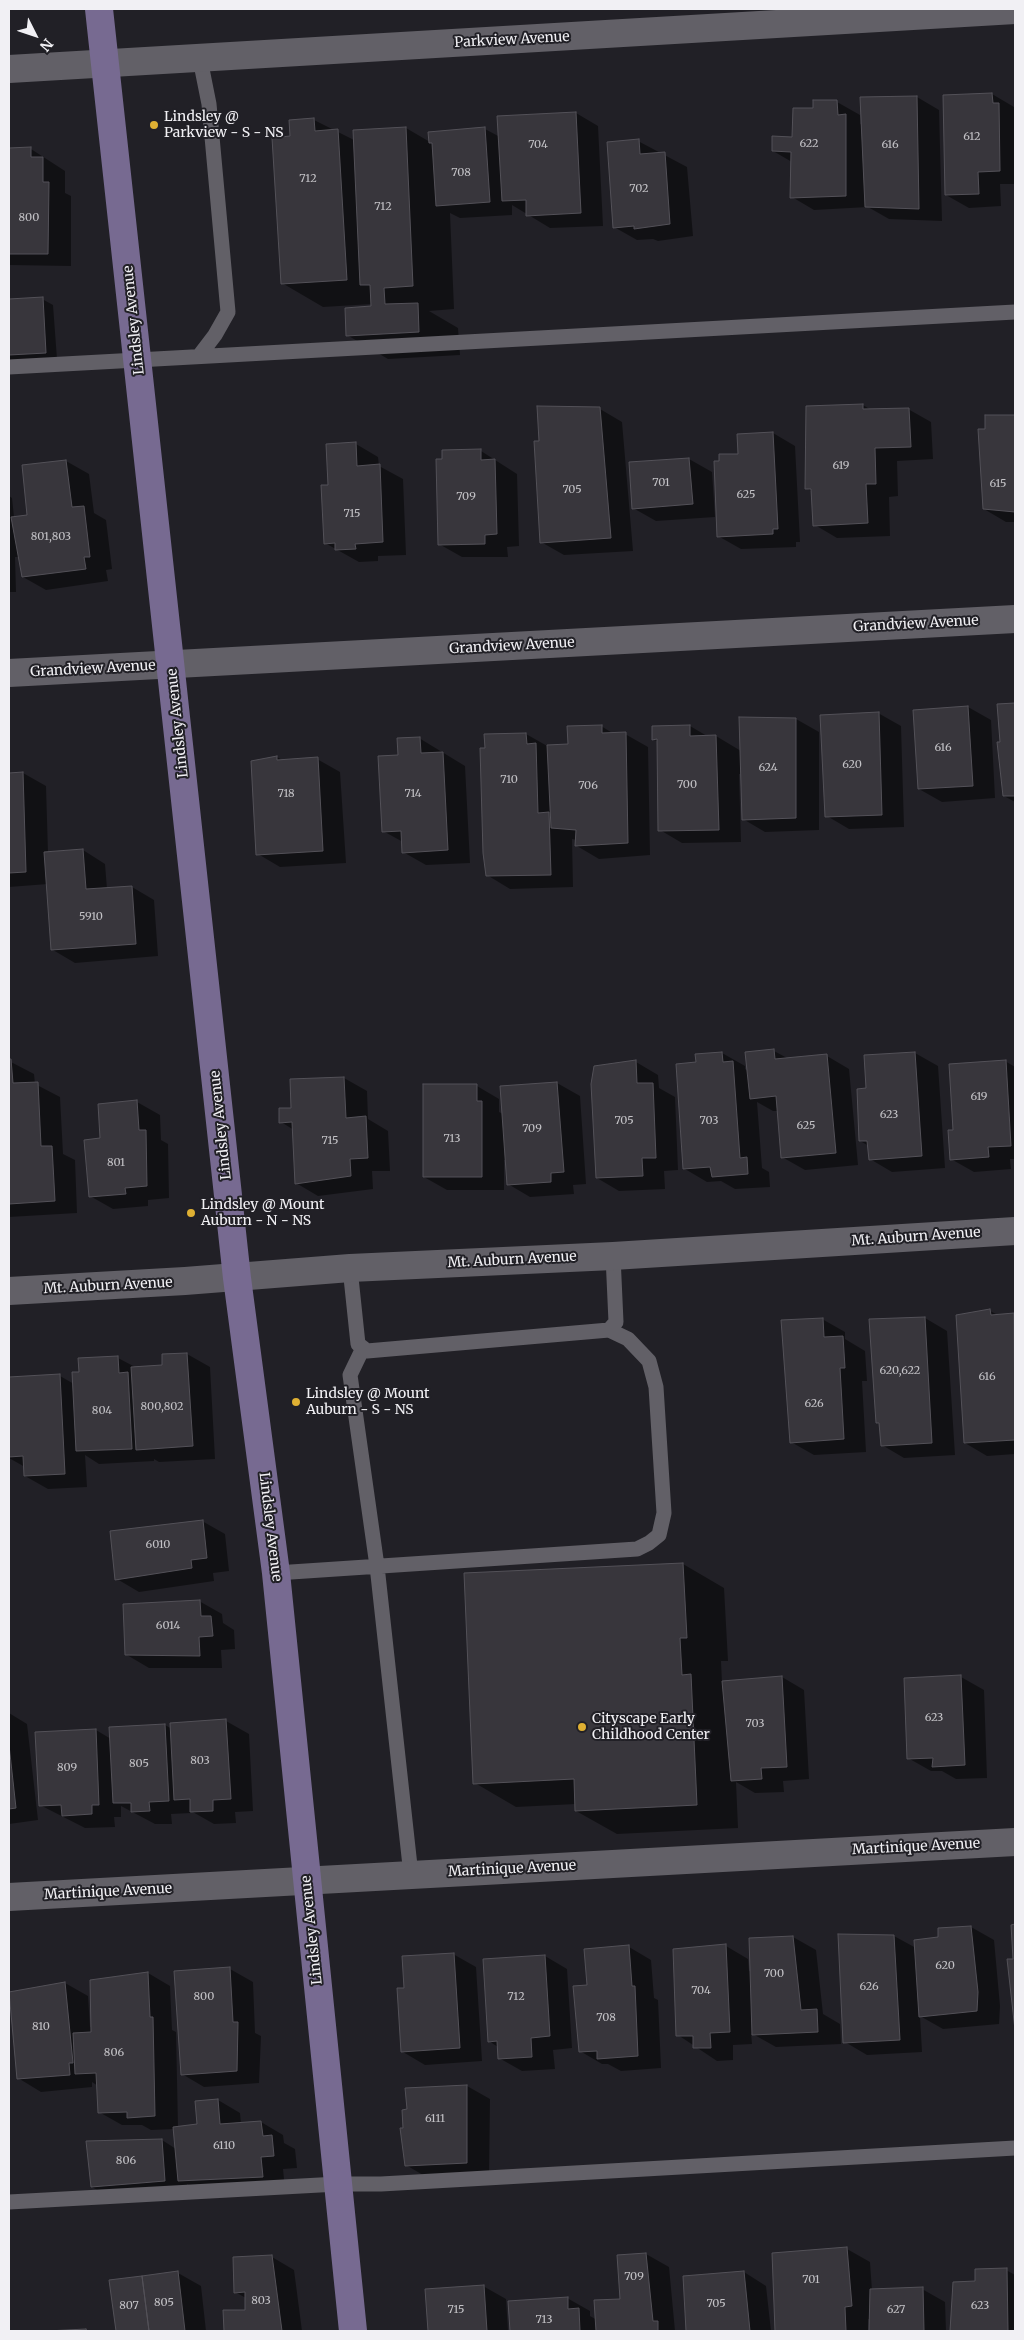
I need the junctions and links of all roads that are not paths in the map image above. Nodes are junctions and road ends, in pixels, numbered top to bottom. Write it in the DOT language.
graph roads {
  1 [pos="99,9"];
  2 [pos="1015,10"];
  3 [pos="200,59"];
  4 [pos="105,64"];
  5 [pos="9,69"];
  6 [pos="1015,312"];
  7 [pos="199,356"];
  8 [pos="139,360"];
  9 [pos="9,367"];
  10 [pos="1015,619"];
  11 [pos="172,665"];
  12 [pos="9,673"];
  13 [pos="1015,1231"];
  14 [pos="613,1256"];
  15 [pos="350,1268"];
  16 [pos="237,1278"];
  17 [pos="9,1291"];
  18 [pos="609,1330"];
  19 [pos="363,1348"];
  20 [pos="378,1566"];
  21 [pos="276,1573"];
  22 [pos="1015,1842"];
  23 [pos="411,1875"];
  24 [pos="306,1881"];
  25 [pos="9,1897"];
  26 [pos="1015,2148"];
  27 [pos="338,2184"];
  28 [pos="9,2202"];
  29 [pos="353,2331"];
  1 -- 4 [label="street, Lindsley Avenue"];
  2 -- 3 [label="street, Parkview Avenue"];
  3 -- 4 [label="street, Parkview Avenue"];
  3 -- 7 [label="lane"];
  4 -- 5 [label="street, Parkview Avenue"];
  4 -- 8 [label="street, Lindsley Avenue"];
  6 -- 7 [label="lane"];
  7 -- 8 [label="lane"];
  8 -- 9 [label="lane"];
  8 -- 11 [label="street, Lindsley Avenue"];
  10 -- 11 [label="street, Grandview Avenue"];
  11 -- 12 [label="street, Grandview Avenue"];
  11 -- 16 [label="street, Lindsley Avenue"];
  13 -- 14 [label="street, Mt. Auburn Avenue"];
  14 -- 15 [label="street, Mt. Auburn Avenue"];
  14 -- 18 [label="lane"];
  15 -- 16 [label="street, Mt. Auburn Avenue"];
  15 -- 19 [label="lane"];
  16 -- 17 [label="street, Mt. Auburn Avenue"];
  16 -- 21 [label="street, Lindsley Avenue"];
  18 -- 19 [label="lane"];
  18 -- 20 [label="lane"];
  19 -- 20 [label="lane"];
  20 -- 21 [label="lane"];
  20 -- 23 [label="lane"];
  21 -- 24 [label="street, Lindsley Avenue"];
  22 -- 23 [label="street, Martinique Avenue"];
  23 -- 24 [label="street, Martinique Avenue"];
  24 -- 25 [label="street, Martinique Avenue"];
  24 -- 27 [label="street, Lindsley Avenue"];
  26 -- 27 [label="lane"];
  27 -- 28 [label="lane"];
  27 -- 29 [label="street, Lindsley Avenue"];
}
